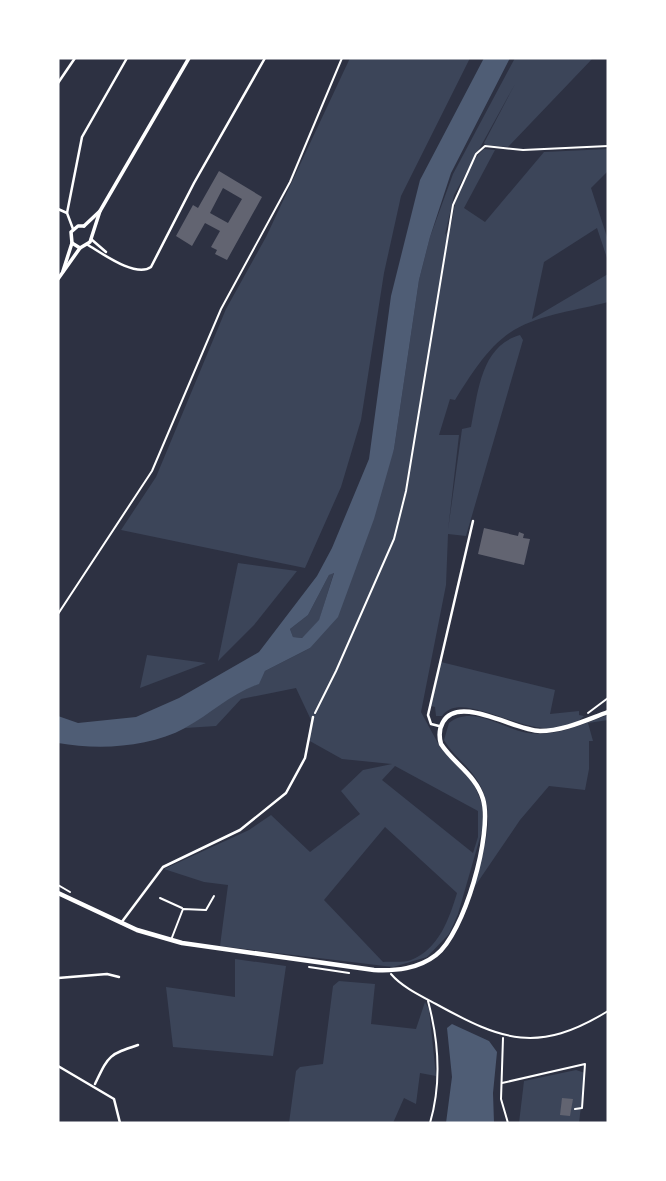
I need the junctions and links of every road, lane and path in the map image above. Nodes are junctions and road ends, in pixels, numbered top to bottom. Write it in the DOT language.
graph roads {
  1 [pos="75,58"];
  2 [pos="127,58"];
  3 [pos="190,58"];
  4 [pos="265,58"];
  5 [pos="342,58"];
  6 [pos="58,83"];
  7 [pos="608,146"];
  8 [pos="58,209"];
  9 [pos="100,211"];
  10 [pos="67,213"];
  11 [pos="84,226"];
  12 [pos="73,229"];
  13 [pos="91,233"];
  14 [pos="91,239"];
  15 [pos="72,243"];
  16 [pos="88,245"];
  17 [pos="80,248"];
  18 [pos="108,255"];
  19 [pos="63,271"];
  20 [pos="58,279"];
  21 [pos="473,521"];
  22 [pos="58,614"];
  23 [pos="608,698"];
  24 [pos="608,712"];
  25 [pos="313,716"];
  26 [pos="586,721"];
  27 [pos="441,726"];
  28 [pos="58,893"];
  29 [pos="214,896"];
  30 [pos="160,898"];
  31 [pos="183,909"];
  32 [pos="120,924"];
  33 [pos="170,940"];
  34 [pos="390,971"];
  35 [pos="119,977"];
  36 [pos="58,978"];
  37 [pos="428,1000"];
  38 [pos="608,1011"];
  39 [pos="503,1037"];
  40 [pos="138,1045"];
  41 [pos="58,1066"];
  42 [pos="502,1083"];
  43 [pos="95,1085"];
  44 [pos="575,1110"];
  45 [pos="121,1123"];
  46 [pos="430,1123"];
  47 [pos="508,1123"];
  1 -- 6 [label="street"];
  2 -- 10 [label="street"];
  3 -- 9 [label="street"];
  4 -- 18 [label="street"];
  5 -- 22 [label="path"];
  7 -- 25 [label="path"];
  8 -- 10 [label="street"];
  9 -- 11 [label="street"];
  9 -- 13 [label="street"];
  10 -- 12 [label="street"];
  11 -- 12 [label="street"];
  11 -- 13 [label="street"];
  12 -- 15 [label="street"];
  13 -- 14 [label="street"];
  14 -- 16 [label="street"];
  14 -- 18 [label="street"];
  15 -- 17 [label="street"];
  15 -- 19 [label="street"];
  16 -- 17 [label="street"];
  16 -- 18 [label="street"];
  17 -- 19 [label="street"];
  19 -- 20 [label="street"];
  21 -- 27 [label="street"];
  23 -- 26 [label="path"];
  24 -- 26 [label="main road"];
  25 -- 32 [label="street"];
  26 -- 27 [label="main road"];
  27 -- 34 [label="main road"];
  28 -- 32 [label="main road"];
  29 -- 31 [label="lane"];
  30 -- 31 [label="lane"];
  31 -- 33 [label="lane"];
  32 -- 33 [label="main road"];
  33 -- 34 [label="main road"];
  34 -- 37 [label="path"];
  35 -- 36 [label="street"];
  37 -- 39 [label="path"];
  37 -- 46 [label="path"];
  38 -- 39 [label="path"];
  39 -- 42 [label="path"];
  40 -- 43 [label="street"];
  41 -- 43 [label="street"];
  42 -- 44 [label="path"];
  42 -- 47 [label="path"];
  43 -- 45 [label="street"];
}
